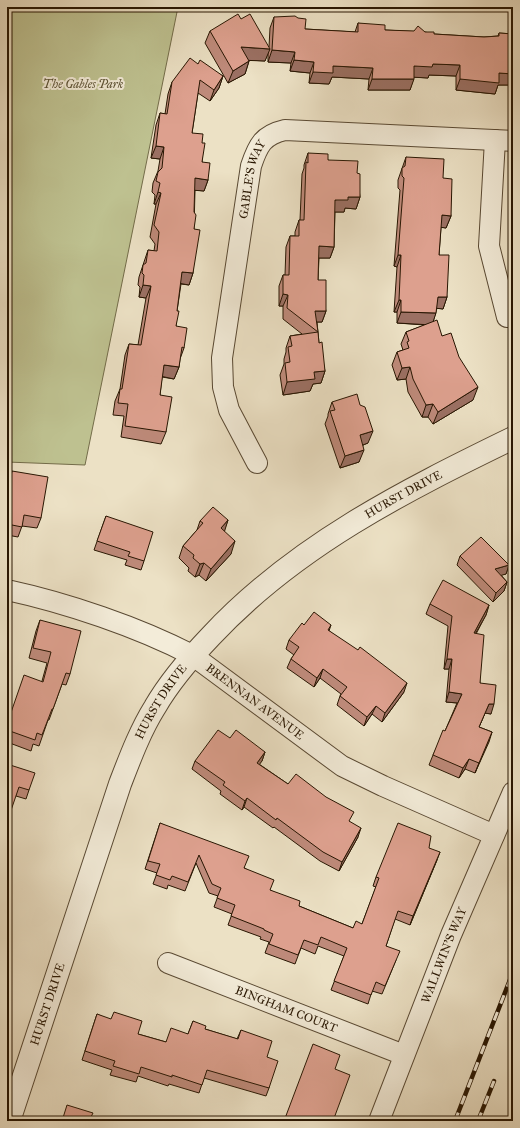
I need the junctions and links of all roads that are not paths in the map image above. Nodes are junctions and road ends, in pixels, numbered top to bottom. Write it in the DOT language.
graph roads {
  1 [pos="504,141"];
  2 [pos="507,317"];
  3 [pos="513,438"];
  4 [pos="258,463"];
  5 [pos="7,590"];
  6 [pos="192,655"];
  7 [pos="513,792"];
  8 [pos="494,835"];
  9 [pos="168,963"];
  10 [pos="404,1055"];
  11 [pos="9,1121"];
  12 [pos="378,1121"];
  1 -- 2 [label="street"];
  1 -- 4 [label="street, GABLE'S WAY"];
  3 -- 6 [label="street, HURST DRIVE"];
  5 -- 6 [label="street, BRENNAN AVENUE"];
  6 -- 8 [label="street, BRENNAN AVENUE"];
  6 -- 11 [label="street, HURST DRIVE"];
  7 -- 8 [label="street, WALLWIN'S WAY"];
  8 -- 10 [label="street, WALLWIN'S WAY"];
  9 -- 10 [label="street, BINGHAM COURT"];
  10 -- 12 [label="street, WALLWIN'S WAY"];
}
